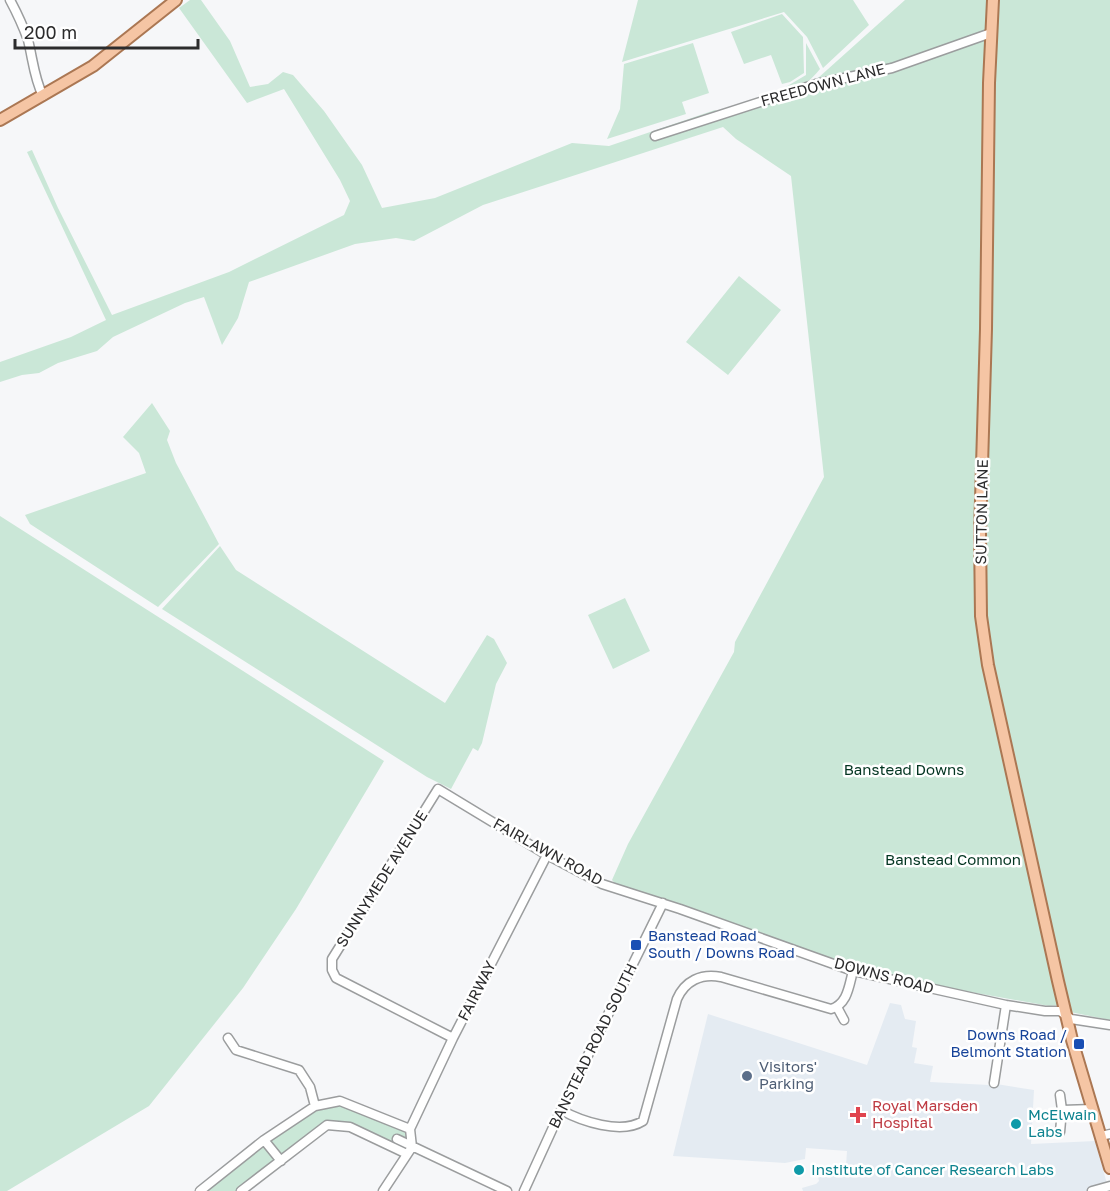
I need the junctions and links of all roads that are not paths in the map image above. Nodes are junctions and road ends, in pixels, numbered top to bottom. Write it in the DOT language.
graph roads {
  1 [pos="10,0"];
  2 [pos="176,0"];
  3 [pos="993,0"];
  4 [pos="991,33"];
  5 [pos="43,96"];
  6 [pos="0,120"];
  7 [pos="655,136"];
  8 [pos="438,789"];
  9 [pos="548,855"];
  10 [pos="663,903"];
  11 [pos="853,970"];
  12 [pos="1006,1005"];
  13 [pos="837,1007"];
  14 [pos="1066,1015"];
  15 [pos="844,1020"];
  16 [pos="1110,1026"];
  17 [pos="228,1038"];
  18 [pos="453,1038"];
  19 [pos="994,1083"];
  20 [pos="1060,1095"];
  21 [pos="315,1106"];
  22 [pos="1093,1109"];
  23 [pos="561,1110"];
  24 [pos="1062,1110"];
  25 [pos="407,1127"];
  26 [pos="1060,1132"];
  27 [pos="1105,1135"];
  28 [pos="264,1140"];
  29 [pos="395,1143"];
  30 [pos="410,1150"];
  31 [pos="281,1161"];
  32 [pos="1110,1168"];
  33 [pos="1110,1186"];
  34 [pos="200,1191"];
  35 [pos="242,1191"];
  36 [pos="383,1191"];
  37 [pos="507,1191"];
  38 [pos="524,1191"];
  39 [pos="1092,1191"];
  1 -- 5 [label="street"];
  2 -- 5 [label="main road"];
  3 -- 4 [label="main road, SUTTON LANE"];
  4 -- 7 [label="street, FREEDOWN LANE"];
  4 -- 14 [label="main road, SUTTON LANE"];
  5 -- 6 [label="main road"];
  8 -- 9 [label="street, FAIRLAWN ROAD"];
  8 -- 18 [label="street, SUNNYMEDE AVENUE"];
  9 -- 10 [label="street, FAIRLAWN ROAD"];
  9 -- 18 [label="street, FAIRWAY"];
  10 -- 11 [label="street, DOWNS ROAD"];
  10 -- 23 [label="street, BANSTEAD ROAD SOUTH"];
  11 -- 12 [label="street, DOWNS ROAD"];
  11 -- 13 [label="street"];
  12 -- 14 [label="street, DOWNS ROAD"];
  12 -- 19 [label="street"];
  13 -- 15 [label="street"];
  13 -- 23 [label="street"];
  14 -- 16 [label="street, DOWNS ROAD"];
  14 -- 22 [label="main road, SUTTON LANE"];
  17 -- 21 [label="street"];
  18 -- 25 [label="street, FAIRWAY"];
  20 -- 24 [label="street"];
  21 -- 25 [label="street"];
  21 -- 28 [label="street"];
  22 -- 24 [label="street"];
  22 -- 27 [label="main road, SUTTON LANE"];
  23 -- 38 [label="street, BANSTEAD ROAD SOUTH"];
  24 -- 26 [label="street"];
  25 -- 29 [label="street, FAIRWAY"];
  25 -- 30 [label="street"];
  27 -- 32 [label="main road, SUTTON LANE"];
  28 -- 31 [label="street"];
  28 -- 34 [label="street"];
  29 -- 30 [label="street"];
  29 -- 31 [label="street"];
  30 -- 36 [label="street"];
  30 -- 37 [label="street"];
  31 -- 35 [label="street"];
  33 -- 39 [label="street"];
}
